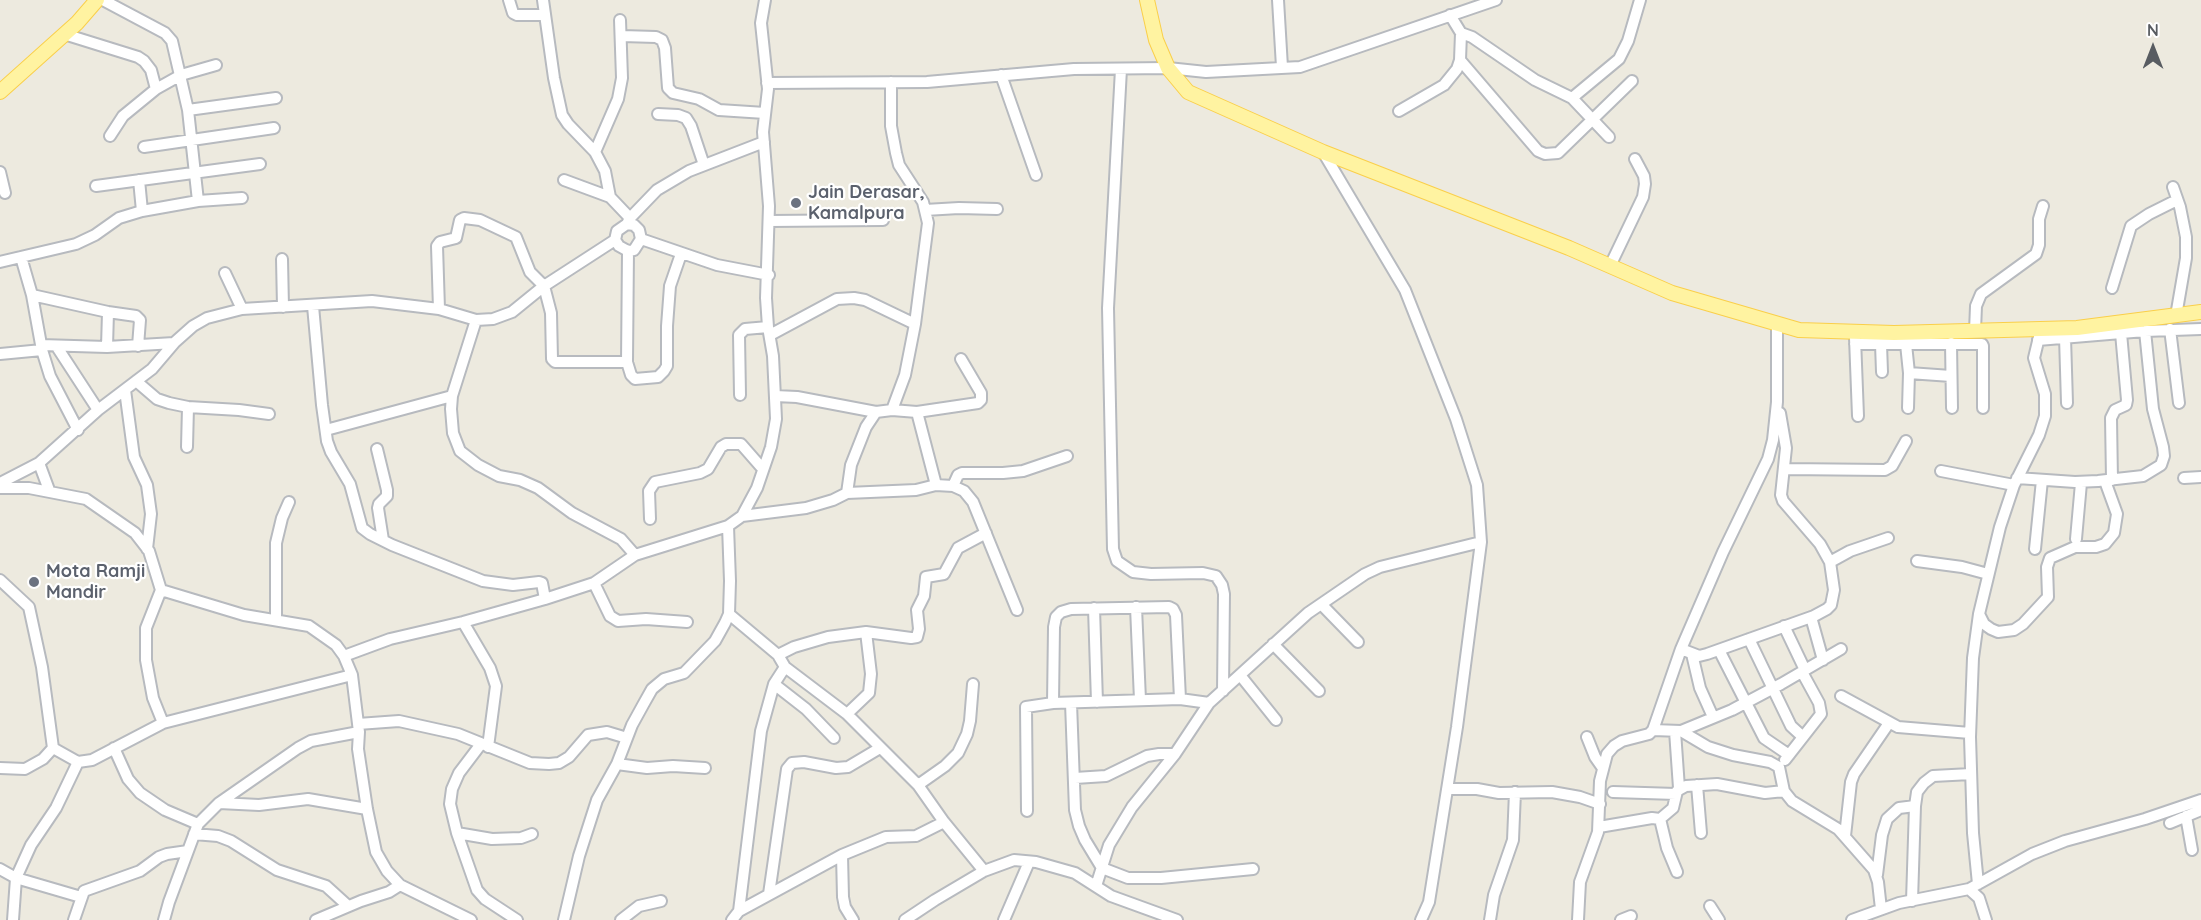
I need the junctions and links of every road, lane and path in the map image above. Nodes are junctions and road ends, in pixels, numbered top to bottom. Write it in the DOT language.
graph roads {
  1 [pos="97,0"];
  2 [pos="103,0"];
  3 [pos="509,0"];
  4 [pos="543,0"];
  5 [pos="765,0"];
  6 [pos="1147,0"];
  7 [pos="1278,0"];
  8 [pos="1457,0"];
  9 [pos="1496,0"];
  10 [pos="1640,0"];
  11 [pos="1461,12"];
  12 [pos="543,15"];
  13 [pos="1450,15"];
  14 [pos="620,20"];
  15 [pos="1461,33"];
  16 [pos="64,34"];
  17 [pos="622,36"];
  18 [pos="1460,60"];
  19 [pos="216,65"];
  20 [pos="1282,67"];
  21 [pos="1168,68"];
  22 [pos="1121,69"];
  23 [pos="181,75"];
  24 [pos="1001,75"];
  25 [pos="1632,81"];
  26 [pos="891,82"];
  27 [pos="767,83"];
  28 [pos="156,89"];
  29 [pos="0,92"];
  30 [pos="276,98"];
  31 [pos="1572,98"];
  32 [pos="188,110"];
  33 [pos="1399,111"];
  34 [pos="765,113"];
  35 [pos="658,114"];
  36 [pos="1593,119"];
  37 [pos="274,128"];
  38 [pos="110,136"];
  39 [pos="1609,137"];
  40 [pos="191,140"];
  41 [pos="764,142"];
  42 [pos="144,147"];
  43 [pos="595,152"];
  44 [pos="1323,152"];
  45 [pos="1635,159"];
  46 [pos="260,164"];
  47 [pos="704,165"];
  48 [pos="0,172"];
  49 [pos="196,173"];
  50 [pos="1036,175"];
  51 [pos="138,180"];
  52 [pos="564,180"];
  53 [pos="96,186"];
  54 [pos="2173,187"];
  55 [pos="5,193"];
  56 [pos="610,197"];
  57 [pos="242,198"];
  58 [pos="2177,200"];
  59 [pos="198,201"];
  60 [pos="2043,206"];
  61 [pos="997,209"];
  62 [pos="925,210"];
  63 [pos="142,211"];
  64 [pos="883,220"];
  65 [pos="629,221"];
  66 [pos="769,221"];
  67 [pos="641,239"];
  68 [pos="615,240"];
  69 [pos="628,251"];
  70 [pos="681,254"];
  71 [pos="21,257"];
  72 [pos="282,259"];
  73 [pos="0,262"];
  74 [pos="1610,266"];
  75 [pos="225,273"];
  76 [pos="769,275"];
  77 [pos="544,286"];
  78 [pos="2112,288"];
  79 [pos="32,295"];
  80 [pos="313,306"];
  81 [pos="283,307"];
  82 [pos="242,309"];
  83 [pos="439,309"];
  84 [pos="108,312"];
  85 [pos="2201,312"];
  86 [pos="2176,316"];
  87 [pos="476,320"];
  88 [pos="915,324"];
  89 [pos="1777,324"];
  90 [pos="2201,329"];
  91 [pos="2170,330"];
  92 [pos="769,331"];
  93 [pos="1975,331"];
  94 [pos="2145,331"];
  95 [pos="2121,333"];
  96 [pos="2039,334"];
  97 [pos="1855,338"];
  98 [pos="2066,338"];
  99 [pos="174,343"];
  100 [pos="1951,343"];
  101 [pos="1881,344"];
  102 [pos="1906,344"];
  103 [pos="138,346"];
  104 [pos="57,347"];
  105 [pos="107,347"];
  106 [pos="42,348"];
  107 [pos="0,354"];
  108 [pos="961,359"];
  109 [pos="627,362"];
  110 [pos="1882,372"];
  111 [pos="1909,373"];
  112 [pos="1951,376"];
  113 [pos="136,381"];
  114 [pos="125,390"];
  115 [pos="740,394"];
  116 [pos="453,396"];
  117 [pos="775,396"];
  118 [pos="1777,402"];
  119 [pos="2067,403"];
  120 [pos="2179,403"];
  121 [pos="188,407"];
  122 [pos="1908,408"];
  123 [pos="1952,408"];
  124 [pos="1983,408"];
  125 [pos="98,410"];
  126 [pos="892,410"];
  127 [pos="876,412"];
  128 [pos="917,412"];
  129 [pos="269,414"];
  130 [pos="1858,416"];
  131 [pos="78,430"];
  132 [pos="326,430"];
  133 [pos="1906,441"];
  134 [pos="188,447"];
  135 [pos="377,449"];
  136 [pos="1067,456"];
  137 [pos="39,463"];
  138 [pos="762,468"];
  139 [pos="1785,469"];
  140 [pos="1941,471"];
  141 [pos="2201,477"];
  142 [pos="2184,478"];
  143 [pos="2042,480"];
  144 [pos="2109,480"];
  145 [pos="2016,482"];
  146 [pos="2081,483"];
  147 [pos="0,485"];
  148 [pos="936,485"];
  149 [pos="953,486"];
  150 [pos="49,490"];
  151 [pos="847,493"];
  152 [pos="289,501"];
  153 [pos="742,516"];
  154 [pos="650,519"];
  155 [pos="728,526"];
  156 [pos="986,533"];
  157 [pos="1888,538"];
  158 [pos="2076,539"];
  159 [pos="383,540"];
  160 [pos="1480,542"];
  161 [pos="147,549"];
  162 [pos="2035,549"];
  163 [pos="635,555"];
  164 [pos="1917,561"];
  165 [pos="1830,562"];
  166 [pos="1988,574"];
  167 [pos="0,580"];
  168 [pos="594,583"];
  169 [pos="161,590"];
  170 [pos="545,600"];
  171 [pos="1321,604"];
  172 [pos="1137,607"];
  173 [pos="1094,608"];
  174 [pos="1017,610"];
  175 [pos="729,614"];
  176 [pos="1979,614"];
  177 [pos="1811,617"];
  178 [pos="276,620"];
  179 [pos="463,622"];
  180 [pos="687,622"];
  181 [pos="1784,626"];
  182 [pos="866,632"];
  183 [pos="1749,639"];
  184 [pos="1358,642"];
  185 [pos="1273,644"];
  186 [pos="1681,649"];
  187 [pos="1841,649"];
  188 [pos="1719,650"];
  189 [pos="1692,654"];
  190 [pos="778,655"];
  191 [pos="344,656"];
  192 [pos="1823,660"];
  193 [pos="785,667"];
  194 [pos="1803,671"];
  195 [pos="352,675"];
  196 [pos="1240,675"];
  197 [pos="774,684"];
  198 [pos="973,684"];
  199 [pos="1773,688"];
  200 [pos="1223,691"];
  201 [pos="1319,691"];
  202 [pos="1841,696"];
  203 [pos="1180,699"];
  204 [pos="1140,700"];
  205 [pos="1097,702"];
  206 [pos="1071,703"];
  207 [pos="1746,703"];
  208 [pos="1053,704"];
  209 [pos="1209,704"];
  210 [pos="847,714"];
  211 [pos="1713,717"];
  212 [pos="1276,720"];
  213 [pos="163,723"];
  214 [pos="1889,723"];
  215 [pos="358,728"];
  216 [pos="1653,730"];
  217 [pos="1678,731"];
  218 [pos="1970,733"];
  219 [pos="1587,737"];
  220 [pos="1803,737"];
  221 [pos="627,738"];
  222 [pos="834,738"];
  223 [pos="484,746"];
  224 [pos="53,748"];
  225 [pos="114,748"];
  226 [pos="880,748"];
  227 [pos="1175,754"];
  228 [pos="1789,755"];
  229 [pos="78,762"];
  230 [pos="617,764"];
  231 [pos="1602,767"];
  232 [pos="1779,767"];
  233 [pos="0,768"];
  234 [pos="705,768"];
  235 [pos="1971,774"];
  236 [pos="1075,778"];
  237 [pos="918,785"];
  238 [pos="1696,785"];
  239 [pos="1447,789"];
  240 [pos="1785,790"];
  241 [pos="1677,791"];
  242 [pos="1515,792"];
  243 [pos="1612,792"];
  244 [pos="2201,800"];
  245 [pos="219,803"];
  246 [pos="1600,804"];
  247 [pos="1915,806"];
  248 [pos="367,809"];
  249 [pos="2201,810"];
  250 [pos="1027,811"];
  251 [pos="2186,816"];
  252 [pos="1660,819"];
  253 [pos="944,822"];
  254 [pos="2170,823"];
  255 [pos="1599,827"];
  256 [pos="196,829"];
  257 [pos="457,833"];
  258 [pos="1701,833"];
  259 [pos="532,834"];
  260 [pos="1845,836"];
  261 [pos="2192,850"];
  262 [pos="188,851"];
  263 [pos="842,855"];
  264 [pos="1029,862"];
  265 [pos="1102,868"];
  266 [pos="0,869"];
  267 [pos="1253,869"];
  268 [pos="984,871"];
  269 [pos="1677,872"];
  270 [pos="1877,875"];
  271 [pos="16,879"];
  272 [pos="400,885"];
  273 [pos="1096,886"];
  274 [pos="1974,887"];
  275 [pos="770,894"];
  276 [pos="81,897"];
  277 [pos="661,901"];
  278 [pos="1912,901"];
  279 [pos="348,906"];
  280 [pos="1710,906"];
  281 [pos="1881,909"];
  282 [pos="736,916"];
  283 [pos="1867,917"];
  284 [pos="912,918"];
  285 [pos="13,920"];
  286 [pos="74,920"];
  287 [pos="164,920"];
  288 [pos="316,920"];
  289 [pos="471,920"];
  290 [pos="517,920"];
  291 [pos="564,920"];
  292 [pos="621,920"];
  293 [pos="853,920"];
  294 [pos="1004,920"];
  295 [pos="1177,920"];
  296 [pos="1421,920"];
  297 [pos="1490,920"];
  298 [pos="1578,920"];
  299 [pos="1719,920"];
  300 [pos="1852,920"];
  301 [pos="1986,920"];
  1 -- 16 [label="main road"];
  2 -- 23 [label="street"];
  3 -- 12 [label="street"];
  4 -- 12 [label="street"];
  5 -- 27 [label="street"];
  6 -- 21 [label="main road"];
  7 -- 20 [label="street"];
  8 -- 11 [label="street"];
  9 -- 11 [label="street"];
  10 -- 31 [label="street"];
  11 -- 13 [label="street"];
  12 -- 43 [label="street"];
  13 -- 15 [label="street"];
  13 -- 20 [label="street"];
  14 -- 17 [label="street"];
  15 -- 18 [label="street"];
  15 -- 31 [label="street"];
  16 -- 28 [label="street"];
  16 -- 29 [label="main road"];
  17 -- 34 [label="street"];
  17 -- 43 [label="street"];
  18 -- 33 [label="street"];
  18 -- 36 [label="street"];
  19 -- 23 [label="street"];
  20 -- 21 [label="street"];
  21 -- 22 [label="street"];
  21 -- 44 [label="main road"];
  22 -- 24 [label="street"];
  22 -- 200 [label="street"];
  23 -- 28 [label="street"];
  23 -- 32 [label="street"];
  24 -- 26 [label="street"];
  24 -- 50 [label="street"];
  25 -- 36 [label="street"];
  26 -- 27 [label="street"];
  26 -- 62 [label="street"];
  27 -- 34 [label="street"];
  28 -- 38 [label="street"];
  30 -- 32 [label="street"];
  31 -- 36 [label="street"];
  32 -- 40 [label="street"];
  34 -- 41 [label="street"];
  35 -- 47 [label="street"];
  36 -- 39 [label="street"];
  37 -- 40 [label="street"];
  40 -- 42 [label="street"];
  40 -- 49 [label="street"];
  41 -- 47 [label="street"];
  41 -- 66 [label="street"];
  43 -- 56 [label="street"];
  44 -- 74 [label="main road"];
  44 -- 160 [label="street"];
  45 -- 74 [label="street"];
  46 -- 49 [label="street"];
  47 -- 65 [label="street"];
  48 -- 55 [label="street"];
  49 -- 51 [label="street"];
  49 -- 59 [label="street"];
  51 -- 53 [label="street"];
  51 -- 63 [label="street"];
  52 -- 56 [label="street"];
  54 -- 58 [label="street"];
  56 -- 65 [label="street"];
  57 -- 59 [label="street"];
  58 -- 78 [label="street"];
  58 -- 86 [label="street"];
  59 -- 63 [label="street"];
  60 -- 93 [label="street"];
  61 -- 62 [label="street"];
  62 -- 88 [label="street"];
  63 -- 71 [label="street"];
  64 -- 66 [label="street"];
  65 -- 67 [label="street"];
  65 -- 68 [label="street"];
  66 -- 76 [label="street"];
  67 -- 69 [label="street"];
  67 -- 70 [label="street"];
  68 -- 69 [label="street"];
  68 -- 77 [label="street"];
  69 -- 109 [label="street"];
  70 -- 76 [label="street"];
  70 -- 109 [label="street"];
  71 -- 73 [label="street"];
  71 -- 79 [label="street"];
  72 -- 81 [label="street"];
  74 -- 89 [label="main road"];
  75 -- 82 [label="street"];
  76 -- 92 [label="street"];
  77 -- 83 [label="street"];
  77 -- 87 [label="street"];
  77 -- 109 [label="street"];
  79 -- 84 [label="street"];
  79 -- 106 [label="street"];
  80 -- 81 [label="street"];
  80 -- 83 [label="street"];
  80 -- 132 [label="street"];
  81 -- 82 [label="street"];
  82 -- 99 [label="street"];
  83 -- 87 [label="street"];
  84 -- 103 [label="street"];
  84 -- 105 [label="street"];
  85 -- 86 [label="main road"];
  86 -- 96 [label="main road"];
  87 -- 116 [label="street"];
  88 -- 92 [label="street"];
  88 -- 126 [label="street"];
  89 -- 97 [label="main road"];
  89 -- 118 [label="street"];
  90 -- 91 [label="street"];
  91 -- 94 [label="street"];
  91 -- 120 [label="street"];
  92 -- 115 [label="street"];
  92 -- 117 [label="street"];
  93 -- 96 [label="main road"];
  93 -- 97 [label="main road"];
  94 -- 95 [label="street"];
  94 -- 144 [label="street"];
  95 -- 98 [label="street"];
  95 -- 144 [label="street"];
  96 -- 98 [label="street"];
  96 -- 145 [label="street"];
  97 -- 101 [label="street"];
  97 -- 130 [label="street"];
  98 -- 119 [label="street"];
  99 -- 103 [label="street"];
  99 -- 113 [label="street"];
  100 -- 102 [label="street"];
  100 -- 112 [label="street"];
  100 -- 124 [label="street"];
  101 -- 102 [label="street"];
  101 -- 110 [label="street"];
  102 -- 111 [label="street"];
  103 -- 105 [label="street"];
  104 -- 105 [label="street"];
  104 -- 106 [label="street"];
  104 -- 125 [label="street"];
  106 -- 107 [label="street"];
  106 -- 131 [label="street"];
  108 -- 128 [label="street"];
  111 -- 112 [label="street"];
  111 -- 122 [label="street"];
  112 -- 123 [label="street"];
  113 -- 114 [label="street"];
  113 -- 121 [label="street"];
  114 -- 125 [label="street"];
  114 -- 161 [label="street"];
  116 -- 132 [label="street"];
  116 -- 163 [label="street"];
  117 -- 127 [label="street"];
  117 -- 138 [label="street"];
  118 -- 139 [label="street"];
  118 -- 186 [label="street"];
  121 -- 129 [label="street"];
  121 -- 134 [label="street"];
  125 -- 131 [label="street"];
  126 -- 127 [label="street"];
  126 -- 128 [label="street"];
  127 -- 151 [label="street"];
  128 -- 148 [label="street"];
  131 -- 137 [label="street"];
  132 -- 159 [label="street"];
  133 -- 139 [label="street"];
  135 -- 159 [label="street"];
  136 -- 149 [label="street"];
  137 -- 147 [label="street"];
  137 -- 150 [label="street"];
  138 -- 153 [label="street"];
  138 -- 154 [label="street"];
  139 -- 165 [label="street"];
  140 -- 145 [label="street"];
  141 -- 142 [label="street"];
  143 -- 145 [label="street"];
  143 -- 146 [label="street"];
  143 -- 162 [label="street"];
  144 -- 146 [label="street"];
  144 -- 176 [label="street"];
  145 -- 166 [label="street"];
  146 -- 158 [label="street"];
  147 -- 150 [label="street"];
  148 -- 149 [label="street"];
  148 -- 151 [label="street"];
  149 -- 156 [label="street"];
  150 -- 161 [label="street"];
  151 -- 153 [label="street"];
  152 -- 178 [label="street"];
  153 -- 155 [label="street"];
  155 -- 163 [label="street"];
  155 -- 175 [label="street"];
  156 -- 174 [label="street"];
  156 -- 182 [label="street"];
  157 -- 165 [label="street"];
  159 -- 170 [label="street"];
  160 -- 171 [label="street"];
  160 -- 239 [label="street"];
  161 -- 169 [label="street"];
  163 -- 168 [label="street"];
  164 -- 166 [label="street"];
  165 -- 177 [label="street"];
  166 -- 176 [label="street"];
  167 -- 224 [label="street"];
  168 -- 170 [label="street"];
  168 -- 180 [label="street"];
  169 -- 178 [label="street"];
  169 -- 213 [label="street"];
  170 -- 179 [label="street"];
  171 -- 184 [label="street"];
  171 -- 185 [label="street"];
  172 -- 173 [label="street"];
  172 -- 203 [label="street"];
  172 -- 204 [label="street"];
  173 -- 205 [label="street"];
  173 -- 208 [label="street"];
  175 -- 190 [label="street"];
  175 -- 221 [label="street"];
  176 -- 218 [label="street"];
  177 -- 181 [label="street"];
  177 -- 192 [label="street"];
  178 -- 191 [label="street"];
  179 -- 191 [label="street"];
  179 -- 223 [label="street"];
  181 -- 183 [label="street"];
  181 -- 194 [label="street"];
  182 -- 190 [label="street"];
  182 -- 210 [label="street"];
  183 -- 188 [label="street"];
  183 -- 199 [label="street"];
  185 -- 196 [label="street"];
  185 -- 201 [label="street"];
  186 -- 189 [label="street"];
  186 -- 216 [label="street"];
  187 -- 192 [label="street"];
  188 -- 189 [label="street"];
  188 -- 207 [label="street"];
  189 -- 211 [label="street"];
  190 -- 193 [label="street"];
  191 -- 195 [label="street"];
  192 -- 194 [label="street"];
  193 -- 197 [label="street"];
  193 -- 210 [label="street"];
  194 -- 199 [label="street"];
  194 -- 220 [label="street"];
  195 -- 213 [label="street"];
  195 -- 215 [label="street"];
  196 -- 200 [label="street"];
  196 -- 212 [label="street"];
  197 -- 222 [label="street"];
  197 -- 282 [label="street"];
  198 -- 237 [label="street"];
  199 -- 207 [label="street"];
  199 -- 220 [label="street"];
  200 -- 209 [label="street"];
  202 -- 214 [label="street"];
  203 -- 204 [label="street"];
  203 -- 209 [label="street"];
  204 -- 205 [label="street"];
  205 -- 206 [label="street"];
  206 -- 208 [label="street"];
  206 -- 236 [label="street"];
  207 -- 211 [label="street"];
  207 -- 228 [label="street"];
  208 -- 250 [label="street"];
  209 -- 227 [label="street"];
  210 -- 226 [label="street"];
  211 -- 217 [label="street"];
  213 -- 225 [label="street"];
  214 -- 218 [label="street"];
  214 -- 260 [label="street"];
  215 -- 223 [label="street"];
  215 -- 245 [label="street"];
  215 -- 248 [label="street"];
  216 -- 217 [label="street"];
  216 -- 231 [label="street"];
  217 -- 232 [label="street"];
  217 -- 241 [label="street"];
  218 -- 235 [label="street"];
  219 -- 231 [label="street"];
  220 -- 228 [label="street"];
  221 -- 223 [label="street"];
  221 -- 230 [label="street"];
  223 -- 257 [label="street"];
  224 -- 229 [label="street"];
  224 -- 233 [label="street"];
  225 -- 229 [label="street"];
  225 -- 256 [label="street"];
  226 -- 237 [label="street"];
  226 -- 275 [label="street"];
  227 -- 236 [label="street"];
  227 -- 265 [label="street"];
  228 -- 232 [label="street"];
  229 -- 271 [label="street"];
  230 -- 234 [label="street"];
  230 -- 291 [label="street"];
  231 -- 246 [label="street"];
  232 -- 240 [label="street"];
  235 -- 247 [label="street"];
  235 -- 274 [label="street"];
  236 -- 265 [label="street"];
  237 -- 253 [label="street"];
  238 -- 240 [label="street"];
  238 -- 241 [label="street"];
  238 -- 258 [label="street"];
  239 -- 242 [label="street"];
  239 -- 296 [label="street"];
  240 -- 260 [label="street"];
  241 -- 243 [label="street"];
  241 -- 252 [label="street"];
  242 -- 246 [label="street"];
  242 -- 297 [label="street"];
  244 -- 274 [label="street"];
  245 -- 248 [label="street"];
  245 -- 256 [label="street"];
  246 -- 255 [label="street"];
  247 -- 270 [label="street"];
  247 -- 278 [label="street"];
  248 -- 272 [label="street"];
  249 -- 251 [label="street"];
  251 -- 254 [label="street"];
  251 -- 261 [label="street"];
  252 -- 255 [label="street"];
  252 -- 269 [label="street"];
  253 -- 263 [label="street"];
  253 -- 268 [label="street"];
  255 -- 298 [label="street"];
  256 -- 262 [label="street"];
  256 -- 279 [label="street"];
  257 -- 259 [label="street"];
  257 -- 290 [label="street"];
  260 -- 270 [label="street"];
  262 -- 276 [label="street"];
  262 -- 287 [label="street"];
  263 -- 275 [label="street"];
  263 -- 293 [label="street"];
  264 -- 268 [label="street"];
  264 -- 273 [label="street"];
  264 -- 294 [label="street"];
  265 -- 267 [label="street"];
  265 -- 273 [label="street"];
  266 -- 271 [label="street"];
  268 -- 284 [label="street"];
  270 -- 281 [label="street"];
  271 -- 276 [label="street"];
  271 -- 285 [label="street"];
  272 -- 279 [label="street"];
  272 -- 289 [label="street"];
  273 -- 295 [label="street"];
  274 -- 278 [label="street"];
  274 -- 301 [label="street"];
  275 -- 282 [label="street"];
  276 -- 286 [label="street"];
  277 -- 292 [label="street"];
  278 -- 281 [label="street"];
  279 -- 288 [label="street"];
  280 -- 299 [label="street"];
  281 -- 283 [label="street"];
  283 -- 300 [label="street"];
}
